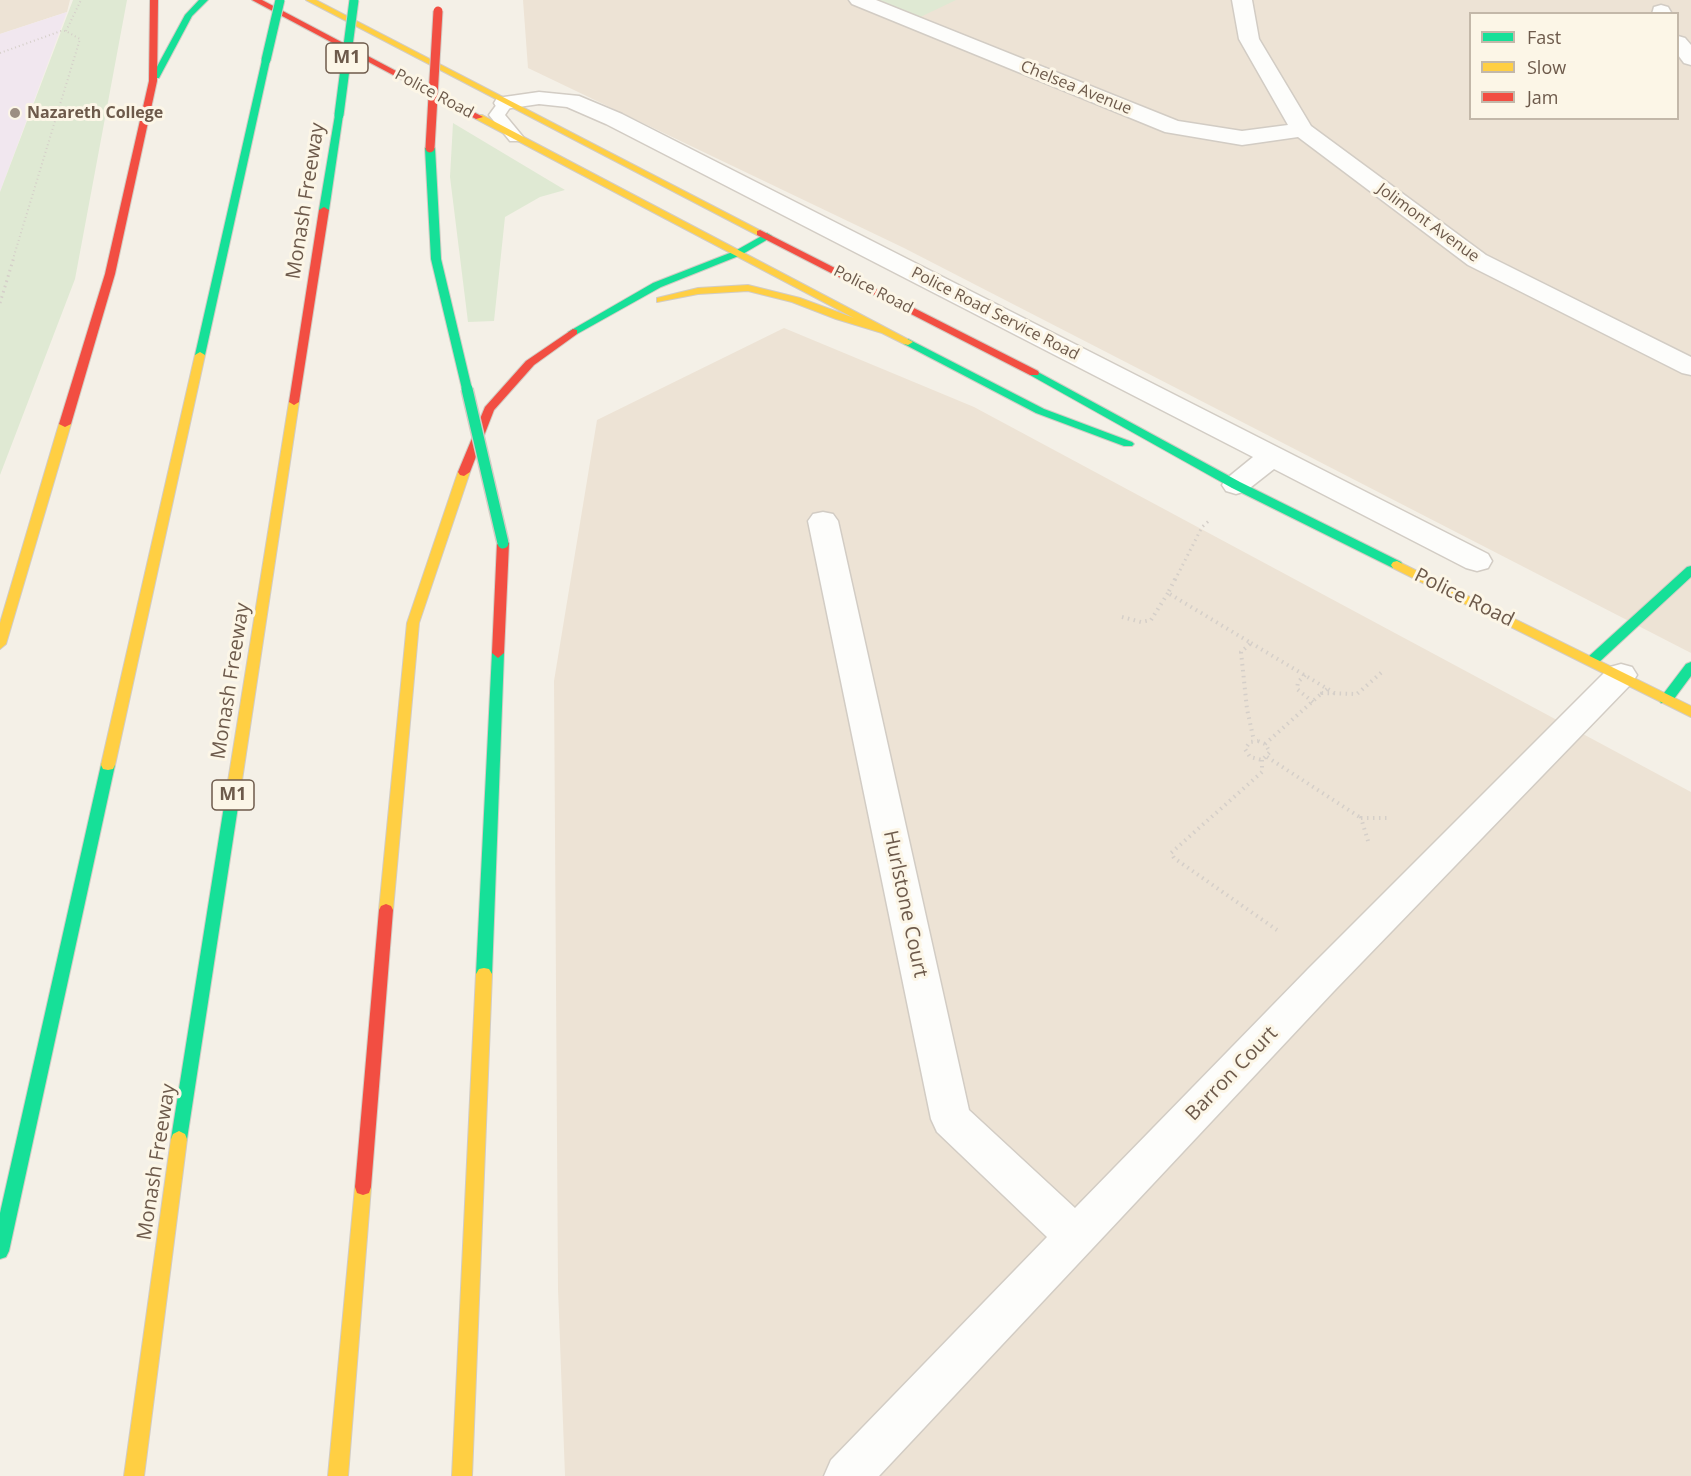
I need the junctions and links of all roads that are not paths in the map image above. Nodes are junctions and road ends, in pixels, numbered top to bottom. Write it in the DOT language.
graph roads {
  1 [pos="154,0"];
  2 [pos="204,0"];
  3 [pos="256,0"];
  4 [pos="280,0"];
  5 [pos="310,0"];
  6 [pos="354,0"];
  7 [pos="859,0"];
  8 [pos="1242,0"];
  9 [pos="439,5"];
  10 [pos="1679,44"];
  11 [pos="1691,59"];
  12 [pos="153,81"];
  13 [pos="505,103"];
  14 [pos="1302,130"];
  15 [pos="516,138"];
  16 [pos="767,236"];
  17 [pos="738,253"];
  18 [pos="577,329"];
  19 [pos="888,331"];
  20 [pos="1691,367"];
  21 [pos="1272,456"];
  22 [pos="1236,485"];
  23 [pos="823,521"];
  24 [pos="1477,561"];
  25 [pos="1691,570"];
  26 [pos="0,644"];
  27 [pos="1691,667"];
  28 [pos="1607,668"];
  29 [pos="1666,700"];
  30 [pos="1691,712"];
  31 [pos="54,1004"];
  32 [pos="7,1157"];
  33 [pos="1076,1237"];
  34 [pos="0,1251"];
  35 [pos="134,1476"];
  36 [pos="338,1476"];
  37 [pos="462,1476"];
  38 [pos="847,1476"];
  1 -- 12 [label="main road"];
  2 -- 12 [label="main road"];
  3 -- 15 [label="main road, Police Road"];
  4 -- 31 [label="main road, bridge"];
  5 -- 13 [label="main road, Police Road"];
  6 -- 35 [label="main road, Monash Freeway / M1, bridge"];
  7 -- 14 [label="street, Chelsea Avenue"];
  8 -- 14 [label="street, Jolimont Avenue"];
  9 -- 37 [label="main road, bridge"];
  10 -- 11 [label="street"];
  12 -- 26 [label="main road"];
  13 -- 15 [label="lane, Police Road"];
  13 -- 16 [label="main road, Police Road"];
  13 -- 21 [label="street, Police Road Service Road"];
  14 -- 20 [label="street, Jolimont Avenue"];
  15 -- 17 [label="main road, Police Road"];
  16 -- 17 [label="main road"];
  16 -- 22 [label="main road, Police Road"];
  17 -- 18 [label="main road"];
  17 -- 19 [label="main road, Police Road"];
  18 -- 19 [label="main road"];
  18 -- 36 [label="main road"];
  19 -- 22 [label="main road, Police Road"];
  21 -- 22 [label="street"];
  21 -- 24 [label="street, Police Road Service Road"];
  22 -- 28 [label="main road, Police Road"];
  23 -- 33 [label="street, Hurlstone Court"];
  25 -- 28 [label="main road"];
  27 -- 29 [label="main road"];
  28 -- 29 [label="main road, Police Road"];
  28 -- 33 [label="street, Barron Court"];
  29 -- 30 [label="main road, Police Road"];
  31 -- 32 [label="main road"];
  31 -- 34 [label="main road"];
  33 -- 38 [label="street, Barron Court"];
}
